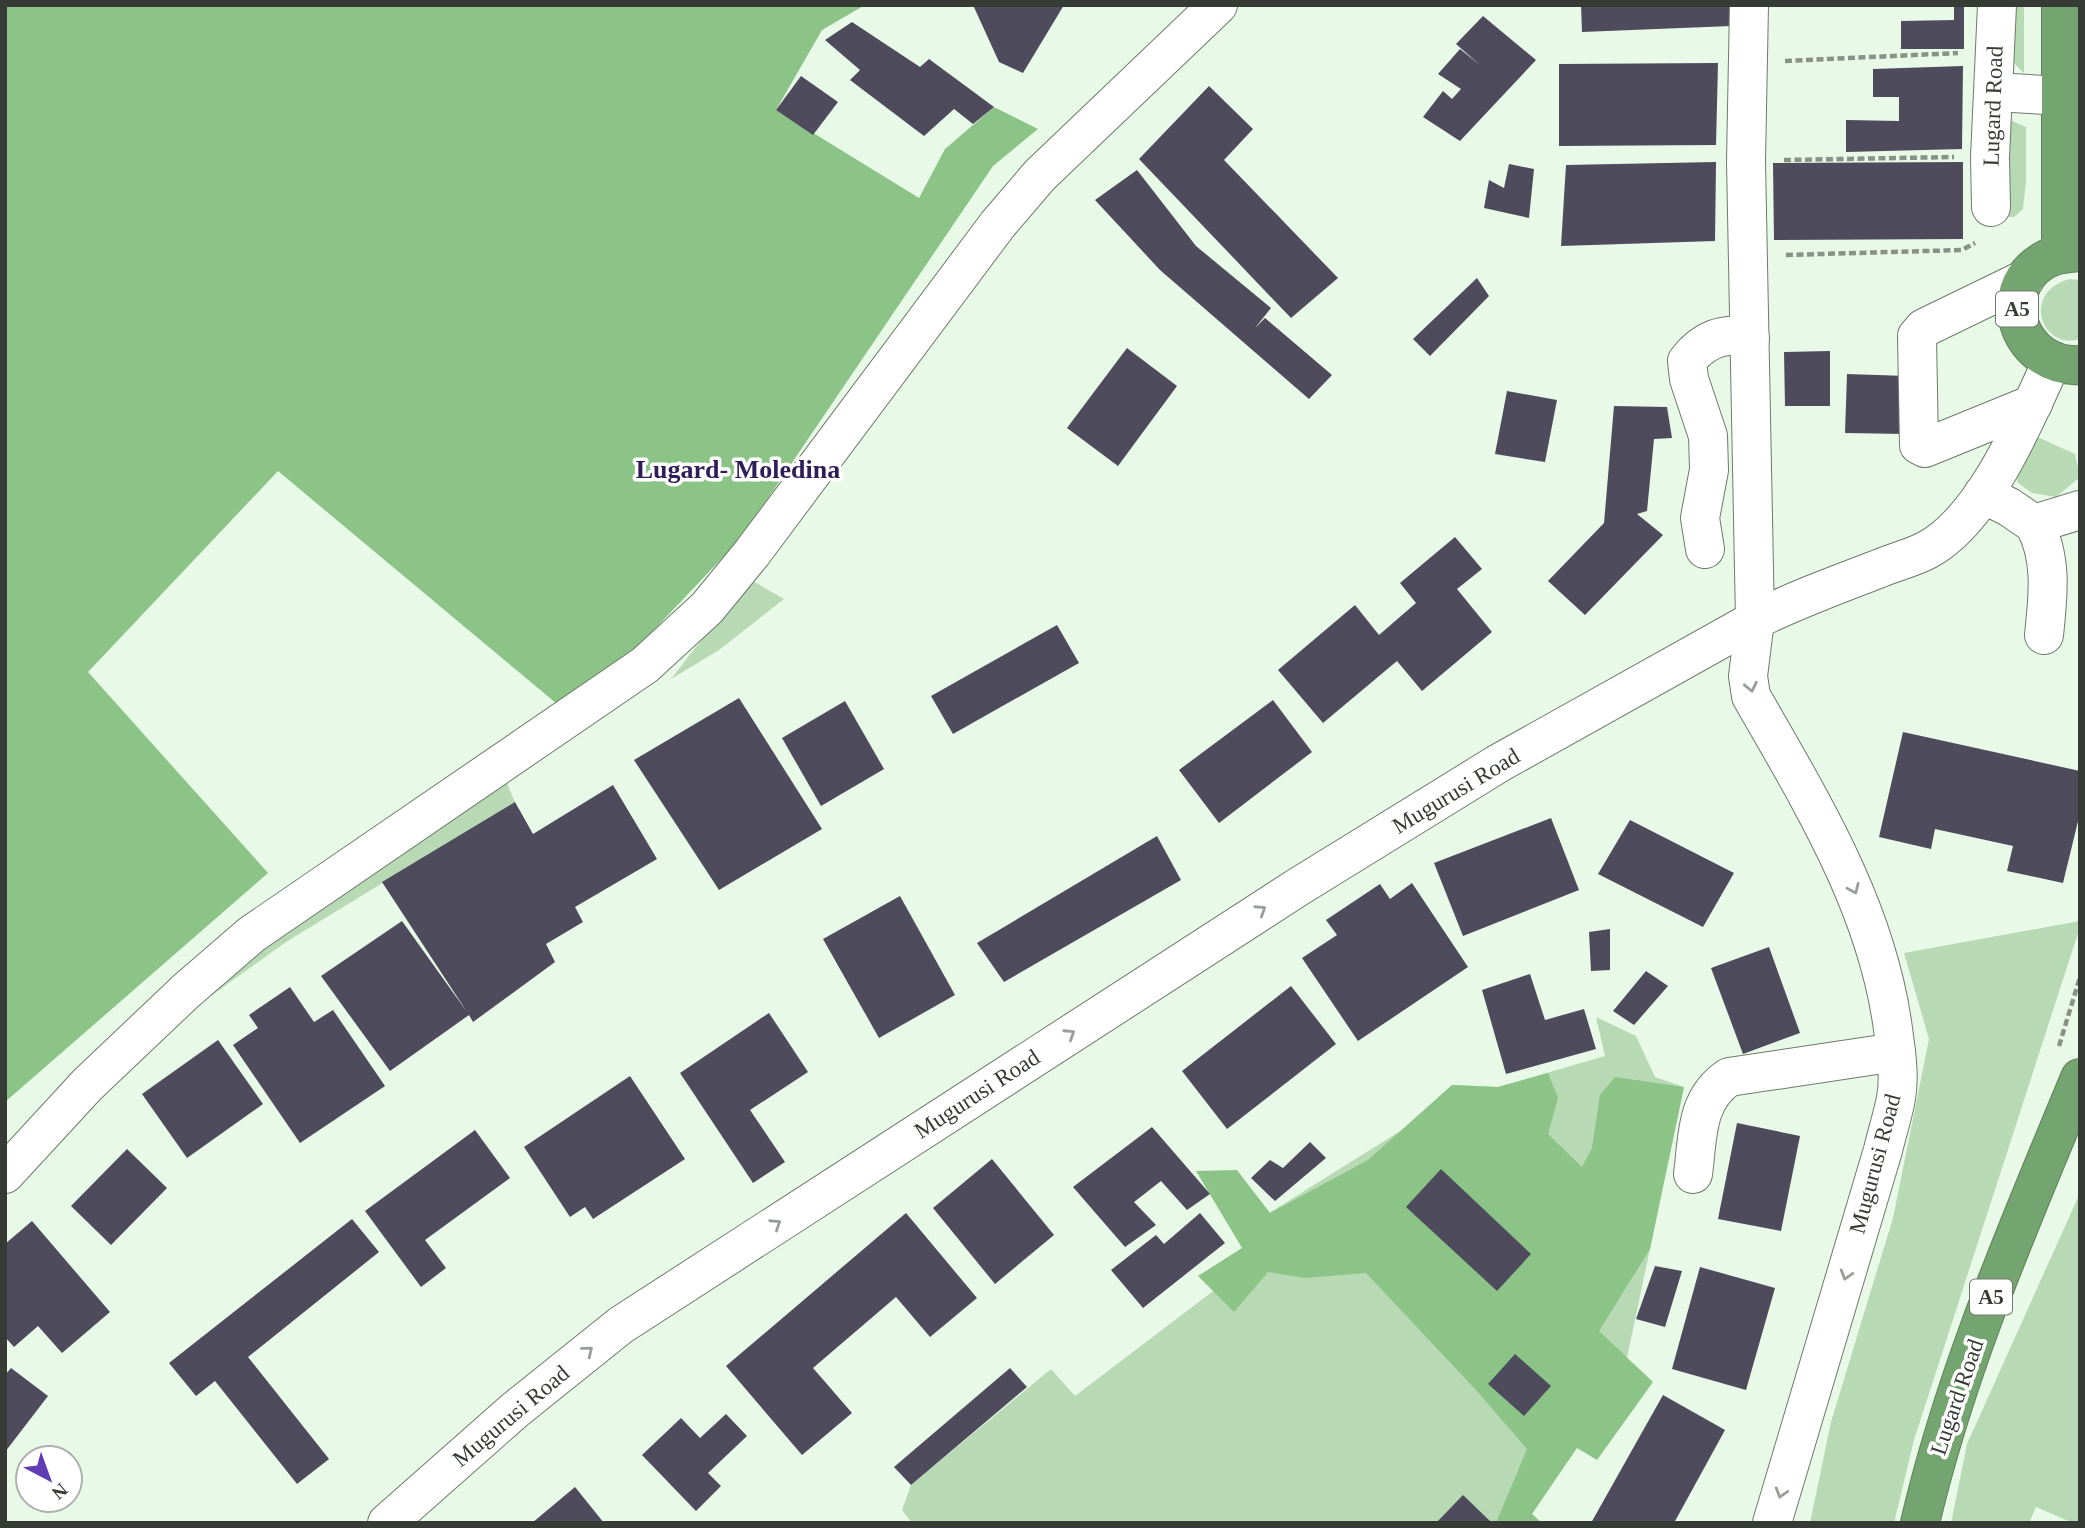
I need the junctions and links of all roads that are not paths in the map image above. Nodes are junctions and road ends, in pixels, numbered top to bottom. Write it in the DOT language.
graph roads {
  1 [pos="1218,5"];
  2 [pos="1749,5"];
  3 [pos="1997,5"];
  4 [pos="2061,5"];
  5 [pos="1994,92"];
  6 [pos="2071,97"];
  7 [pos="1991,207"];
  8 [pos="2070,253"];
  9 [pos="2025,279"];
  10 [pos="1750,338"];
  11 [pos="2066,363"];
  12 [pos="2033,404"];
  13 [pos="1983,494"];
  14 [pos="2080,510"];
  15 [pos="2034,523"];
  16 [pos="1705,549"];
  17 [pos="1755,620"];
  18 [pos="2044,635"];
  19 [pos="1896,1052"];
  20 [pos="2080,1078"];
  21 [pos="5,1174"];
  22 [pos="1693,1174"];
  23 [pos="387,1523"];
  24 [pos="1772,1523"];
  25 [pos="1920,1523"];
  1 -- 21 [label="street"];
  2 -- 10 [label="street"];
  3 -- 5 [label="street, Lugard Road"];
  4 -- 6 [label="highway, A5"];
  5 -- 6 [label="street"];
  5 -- 7 [label="street, Lugard Road"];
  6 -- 8 [label="highway, A5"];
  8 -- 9 [label="highway, A5"];
  9 -- 11 [label="highway, A5"];
  9 -- 12 [label="street"];
  10 -- 16 [label="street"];
  10 -- 17 [label="street"];
  11 -- 12 [label="street"];
  12 -- 13 [label="street"];
  13 -- 15 [label="street"];
  13 -- 17 [label="street"];
  14 -- 15 [label="street"];
  15 -- 18 [label="street"];
  17 -- 19 [label="street, Mugurusi Road, one-way"];
  23 -- 17 [label="street, Mugurusi Road, one-way"];
  19 -- 22 [label="street"];
  19 -- 24 [label="street, Mugurusi Road, one-way"];
  20 -- 25 [label="highway, Lugard Road / A5"];
}
